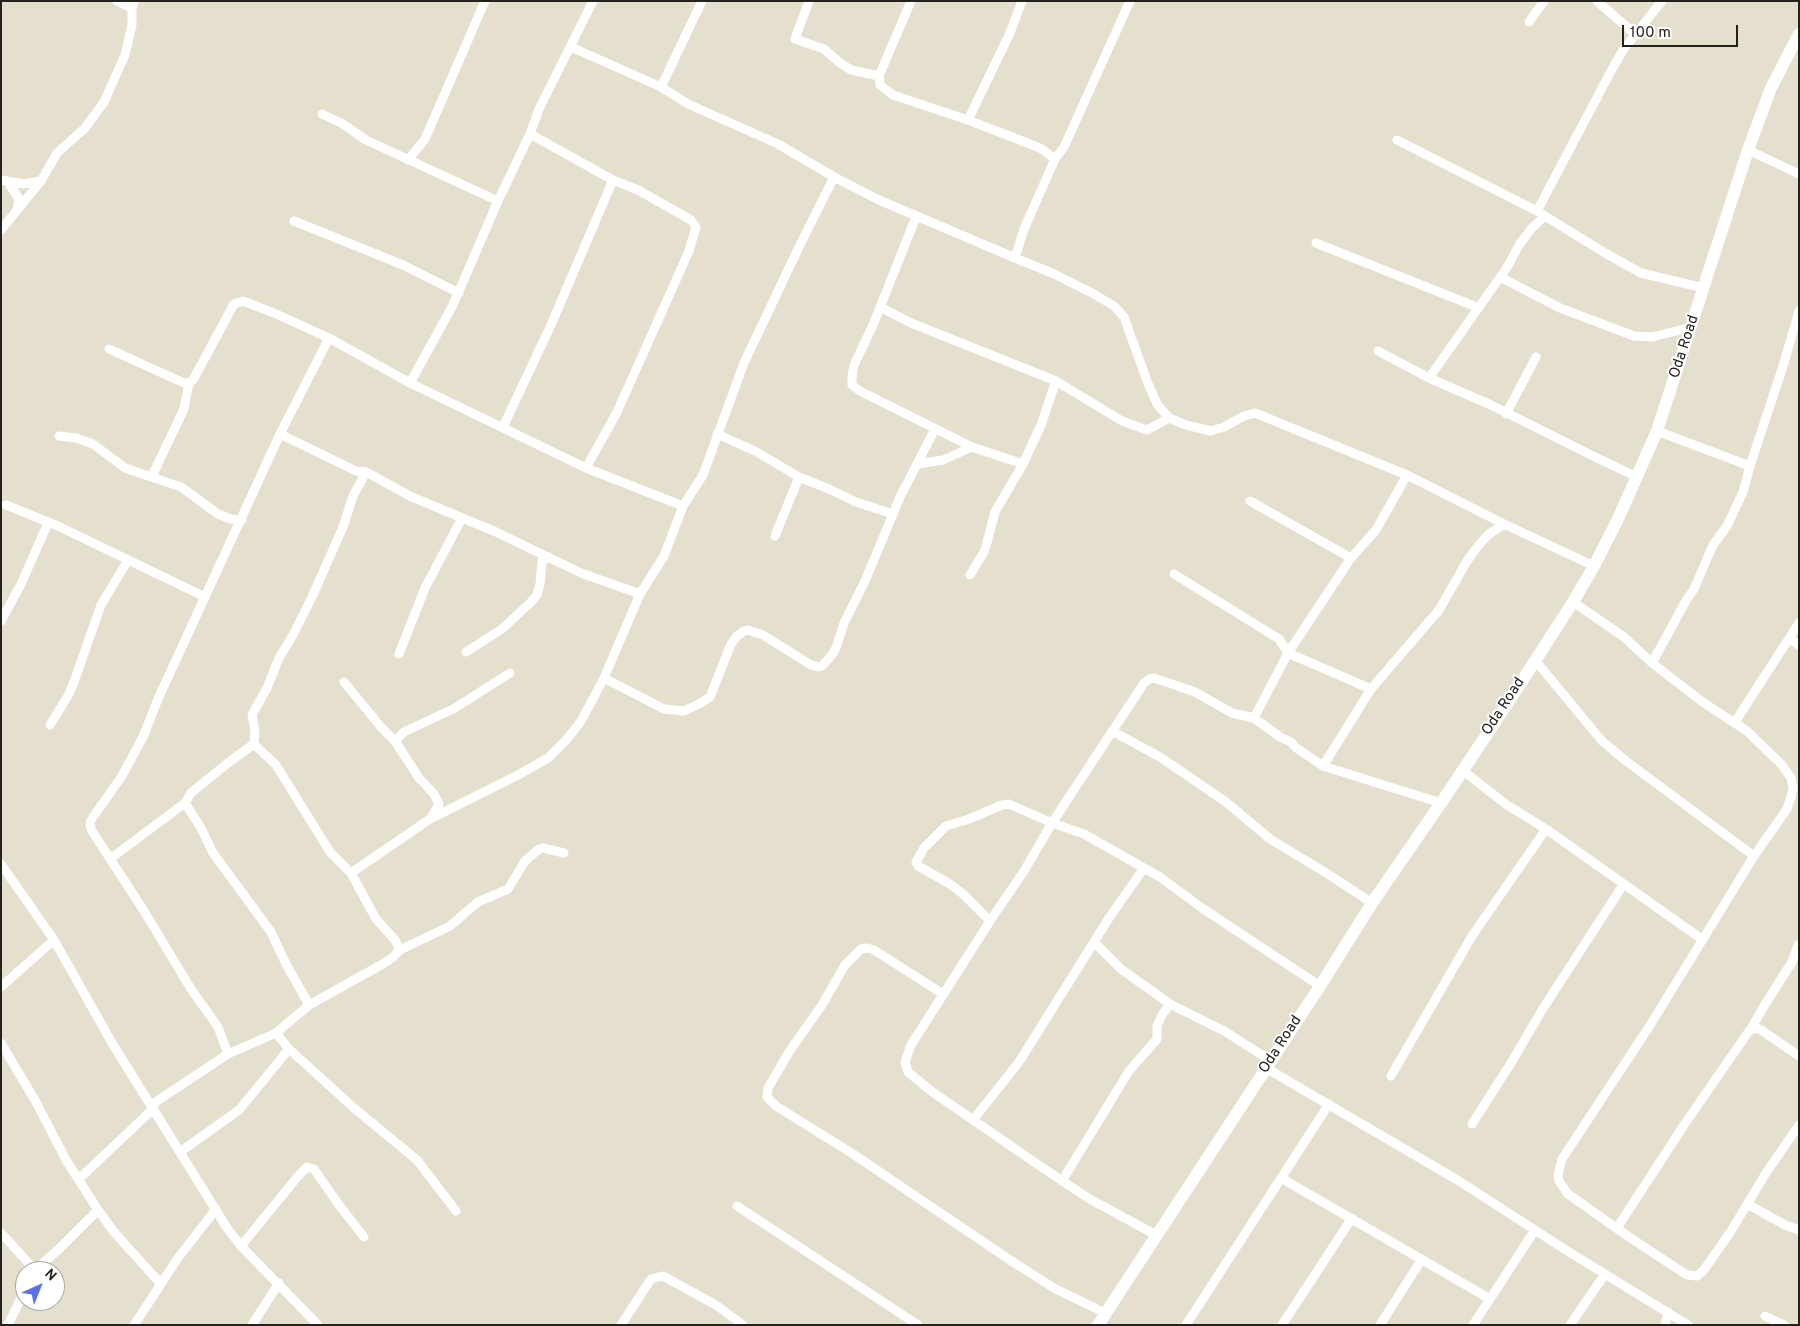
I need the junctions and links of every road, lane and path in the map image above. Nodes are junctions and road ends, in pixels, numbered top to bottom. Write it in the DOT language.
graph roads {
  1 [pos="117,1"];
  2 [pos="485,1"];
  3 [pos="593,1"];
  4 [pos="702,1"];
  5 [pos="809,1"];
  6 [pos="911,1"];
  7 [pos="1022,1"];
  8 [pos="1130,1"];
  9 [pos="1544,1"];
  10 [pos="1597,1"];
  11 [pos="1662,1"];
  12 [pos="133,5"];
  13 [pos="1529,22"];
  14 [pos="1636,34"];
  15 [pos="1799,34"];
  16 [pos="571,47"];
  17 [pos="878,76"];
  18 [pos="661,87"];
  19 [pos="322,114"];
  20 [pos="968,120"];
  21 [pos="530,134"];
  22 [pos="1397,140"];
  23 [pos="416,150"];
  24 [pos="1748,150"];
  25 [pos="1055,159"];
  26 [pos="408,160"];
  27 [pos="420,164"];
  28 [pos="1799,174"];
  29 [pos="834,177"];
  30 [pos="613,180"];
  31 [pos="5,181"];
  32 [pos="41,181"];
  33 [pos="498,200"];
  34 [pos="17,210"];
  35 [pos="1541,214"];
  36 [pos="916,217"];
  37 [pos="294,221"];
  38 [pos="1,230"];
  39 [pos="1316,243"];
  40 [pos="1015,258"];
  41 [pos="1500,277"];
  42 [pos="1704,288"];
  43 [pos="459,293"];
  44 [pos="880,307"];
  45 [pos="1479,308"];
  46 [pos="1799,311"];
  47 [pos="1692,327"];
  48 [pos="328,338"];
  49 [pos="109,349"];
  50 [pos="1378,351"];
  51 [pos="1536,357"];
  52 [pos="1429,378"];
  53 [pos="1056,382"];
  54 [pos="189,383"];
  55 [pos="410,383"];
  56 [pos="1506,414"];
  57 [pos="1169,418"];
  58 [pos="503,427"];
  59 [pos="935,429"];
  60 [pos="1656,431"];
  61 [pos="280,434"];
  62 [pos="717,434"];
  63 [pos="59,436"];
  64 [pos="972,447"];
  65 [pos="918,464"];
  66 [pos="1023,464"];
  67 [pos="1750,466"];
  68 [pos="586,468"];
  69 [pos="366,472"];
  70 [pos="1407,475"];
  71 [pos="152,476"];
  72 [pos="799,477"];
  73 [pos="1637,477"];
  74 [pos="1250,502"];
  75 [pos="6,505"];
  76 [pos="683,506"];
  77 [pos="892,514"];
  78 [pos="462,518"];
  79 [pos="242,520"];
  80 [pos="48,523"];
  81 [pos="1504,524"];
  82 [pos="775,536"];
  83 [pos="549,557"];
  84 [pos="1351,558"];
  85 [pos="128,560"];
  86 [pos="1594,566"];
  87 [pos="1174,574"];
  88 [pos="970,575"];
  89 [pos="640,594"];
  90 [pos="205,597"];
  91 [pos="1573,602"];
  92 [pos="1,621"];
  93 [pos="1799,623"];
  94 [pos="1790,639"];
  95 [pos="1799,645"];
  96 [pos="466,652"];
  97 [pos="1288,653"];
  98 [pos="399,654"];
  99 [pos="1535,660"];
  100 [pos="1652,664"];
  101 [pos="510,673"];
  102 [pos="604,678"];
  103 [pos="344,682"];
  104 [pos="1371,689"];
  105 [pos="1254,718"];
  106 [pos="1735,722"];
  107 [pos="50,724"];
  108 [pos="1112,731"];
  109 [pos="395,741"];
  110 [pos="254,744"];
  111 [pos="1323,766"];
  112 [pos="1462,770"];
  113 [pos="1795,778"];
  114 [pos="185,803"];
  115 [pos="1441,804"];
  116 [pos="430,820"];
  117 [pos="1052,823"];
  118 [pos="1546,829"];
  119 [pos="564,853"];
  120 [pos="1754,856"];
  121 [pos="110,859"];
  122 [pos="1,864"];
  123 [pos="1144,868"];
  124 [pos="351,873"];
  125 [pos="1623,885"];
  126 [pos="1372,903"];
  127 [pos="990,921"];
  128 [pos="54,940"];
  129 [pos="1703,940"];
  130 [pos="1094,942"];
  131 [pos="1798,945"];
  132 [pos="400,950"];
  133 [pos="1320,986"];
  134 [pos="1,987"];
  135 [pos="943,994"];
  136 [pos="1170,1004"];
  137 [pos="309,1005"];
  138 [pos="1751,1029"];
  139 [pos="276,1033"];
  140 [pos="1,1043"];
  141 [pos="289,1049"];
  142 [pos="228,1054"];
  143 [pos="1799,1056"];
  144 [pos="1268,1064"];
  145 [pos="1390,1076"];
  146 [pos="1329,1104"];
  147 [pos="152,1106"];
  148 [pos="973,1120"];
  149 [pos="1472,1124"];
  150 [pos="1799,1126"];
  151 [pos="180,1152"];
  152 [pos="1281,1178"];
  153 [pos="79,1179"];
  154 [pos="1062,1181"];
  155 [pos="1748,1204"];
  156 [pos="737,1206"];
  157 [pos="216,1209"];
  158 [pos="98,1210"];
  159 [pos="456,1211"];
  160 [pos="1352,1218"];
  161 [pos="1617,1228"];
  162 [pos="1535,1230"];
  163 [pos="1799,1230"];
  164 [pos="1,1233"];
  165 [pos="1156,1235"];
  166 [pos="364,1237"];
  167 [pos="241,1246"];
  168 [pos="1422,1259"];
  169 [pos="25,1261"];
  170 [pos="45,1261"];
  171 [pos="1605,1274"];
  172 [pos="160,1283"];
  173 [pos="279,1283"];
  174 [pos="1490,1299"];
  175 [pos="15,1311"];
  176 [pos="1668,1312"];
  177 [pos="1105,1313"];
  178 [pos="1765,1316"];
  179 [pos="737,1323"];
  180 [pos="8,1325"];
  181 [pos="134,1325"];
  182 [pos="252,1325"];
  183 [pos="318,1325"];
  184 [pos="621,1325"];
  185 [pos="918,1325"];
  186 [pos="1098,1325"];
  187 [pos="1186,1325"];
  188 [pos="1282,1325"];
  189 [pos="1380,1325"];
  190 [pos="1473,1325"];
  191 [pos="1570,1325"];
  192 [pos="1665,1325"];
  193 [pos="1688,1325"];
  194 [pos="1784,1325"];
  1 -- 12 [label="street"];
  2 -- 23 [label="street"];
  3 -- 16 [label="street"];
  4 -- 18 [label="street"];
  5 -- 17 [label="street"];
  6 -- 17 [label="street"];
  7 -- 20 [label="street"];
  8 -- 25 [label="street"];
  9 -- 13 [label="street"];
  10 -- 14 [label="street"];
  11 -- 14 [label="street"];
  12 -- 32 [label="street"];
  14 -- 35 [label="street"];
  15 -- 24 [label="street, Oda Road"];
  16 -- 18 [label="street"];
  16 -- 21 [label="street"];
  17 -- 20 [label="street"];
  18 -- 29 [label="street"];
  19 -- 26 [label="street"];
  20 -- 25 [label="street"];
  21 -- 30 [label="street"];
  21 -- 33 [label="street"];
  22 -- 35 [label="street"];
  23 -- 26 [label="street"];
  23 -- 27 [label="street"];
  24 -- 28 [label="street"];
  24 -- 42 [label="street, Oda Road"];
  25 -- 40 [label="street"];
  26 -- 27 [label="street"];
  27 -- 33 [label="street"];
  29 -- 36 [label="street"];
  29 -- 62 [label="street"];
  30 -- 58 [label="street"];
  30 -- 68 [label="street"];
  31 -- 32 [label="street"];
  31 -- 34 [label="street"];
  32 -- 34 [label="street"];
  33 -- 43 [label="street"];
  34 -- 38 [label="street"];
  35 -- 41 [label="street"];
  35 -- 42 [label="street"];
  36 -- 40 [label="street"];
  36 -- 44 [label="street"];
  37 -- 43 [label="street"];
  39 -- 45 [label="street"];
  40 -- 57 [label="street"];
  41 -- 45 [label="street"];
  41 -- 47 [label="street"];
  42 -- 47 [label="street, Oda Road"];
  43 -- 55 [label="street"];
  44 -- 53 [label="street"];
  44 -- 59 [label="street"];
  45 -- 52 [label="street"];
  46 -- 67 [label="street"];
  47 -- 60 [label="street, Oda Road"];
  48 -- 54 [label="street"];
  48 -- 55 [label="street"];
  48 -- 61 [label="street"];
  49 -- 54 [label="street"];
  50 -- 52 [label="street"];
  51 -- 56 [label="street"];
  52 -- 56 [label="street"];
  53 -- 57 [label="street"];
  53 -- 66 [label="street"];
  54 -- 71 [label="street"];
  55 -- 58 [label="street"];
  56 -- 73 [label="street"];
  57 -- 70 [label="street"];
  58 -- 68 [label="street"];
  59 -- 64 [label="street"];
  59 -- 65 [label="street"];
  60 -- 67 [label="street"];
  60 -- 73 [label="street, Oda Road"];
  61 -- 69 [label="street"];
  61 -- 79 [label="street"];
  62 -- 72 [label="street"];
  62 -- 76 [label="street"];
  63 -- 71 [label="street"];
  64 -- 65 [label="street"];
  64 -- 66 [label="street"];
  65 -- 77 [label="street"];
  66 -- 88 [label="street"];
  67 -- 100 [label="street"];
  68 -- 76 [label="street"];
  69 -- 78 [label="street"];
  69 -- 110 [label="street"];
  70 -- 81 [label="street"];
  70 -- 84 [label="street"];
  71 -- 79 [label="street"];
  72 -- 77 [label="street"];
  72 -- 82 [label="street"];
  73 -- 86 [label="street, Oda Road"];
  74 -- 84 [label="street"];
  75 -- 80 [label="street"];
  76 -- 89 [label="street"];
  77 -- 102 [label="street"];
  78 -- 83 [label="street"];
  78 -- 98 [label="street"];
  79 -- 90 [label="street"];
  80 -- 85 [label="street"];
  80 -- 92 [label="street"];
  81 -- 86 [label="street"];
  81 -- 104 [label="street"];
  83 -- 89 [label="street"];
  83 -- 96 [label="street"];
  84 -- 97 [label="street"];
  85 -- 90 [label="street"];
  85 -- 107 [label="street"];
  86 -- 91 [label="street, Oda Road"];
  87 -- 97 [label="street"];
  89 -- 102 [label="street"];
  90 -- 121 [label="street"];
  91 -- 99 [label="street, Oda Road"];
  91 -- 100 [label="street"];
  93 -- 94 [label="street"];
  94 -- 95 [label="street"];
  94 -- 106 [label="street"];
  97 -- 104 [label="street"];
  97 -- 105 [label="street"];
  99 -- 112 [label="street, Oda Road"];
  99 -- 120 [label="street"];
  100 -- 106 [label="street"];
  101 -- 109 [label="street"];
  102 -- 116 [label="street"];
  103 -- 109 [label="street"];
  104 -- 111 [label="street"];
  105 -- 108 [label="street"];
  105 -- 111 [label="street"];
  106 -- 113 [label="street"];
  108 -- 117 [label="street"];
  108 -- 126 [label="street"];
  109 -- 116 [label="street"];
  110 -- 114 [label="street"];
  110 -- 124 [label="street"];
  111 -- 115 [label="street"];
  112 -- 115 [label="street, Oda Road"];
  112 -- 118 [label="street"];
  113 -- 120 [label="street"];
  114 -- 121 [label="street"];
  114 -- 137 [label="street"];
  115 -- 126 [label="street, Oda Road"];
  116 -- 124 [label="street"];
  117 -- 123 [label="street"];
  117 -- 127 [label="street"];
  117 -- 127 [label="street"];
  118 -- 125 [label="street"];
  118 -- 145 [label="street"];
  119 -- 132 [label="street"];
  120 -- 129 [label="street"];
  121 -- 142 [label="street"];
  122 -- 128 [label="street"];
  123 -- 130 [label="street"];
  123 -- 133 [label="street"];
  124 -- 132 [label="street"];
  125 -- 129 [label="street"];
  125 -- 149 [label="street"];
  126 -- 133 [label="street, Oda Road"];
  127 -- 135 [label="street"];
  128 -- 134 [label="street"];
  128 -- 147 [label="street"];
  129 -- 161 [label="street"];
  130 -- 136 [label="street"];
  130 -- 148 [label="street"];
  131 -- 138 [label="street"];
  132 -- 137 [label="street"];
  133 -- 144 [label="street, Oda Road"];
  135 -- 148 [label="street"];
  135 -- 177 [label="street"];
  136 -- 144 [label="street"];
  136 -- 154 [label="street"];
  137 -- 139 [label="street"];
  138 -- 143 [label="street"];
  138 -- 161 [label="street"];
  139 -- 141 [label="street"];
  139 -- 142 [label="street"];
  140 -- 153 [label="street"];
  141 -- 151 [label="street"];
  141 -- 159 [label="street"];
  142 -- 147 [label="street"];
  144 -- 146 [label="street"];
  144 -- 165 [label="street, Oda Road"];
  146 -- 152 [label="street"];
  146 -- 162 [label="street"];
  147 -- 151 [label="street"];
  147 -- 153 [label="street"];
  148 -- 154 [label="street"];
  150 -- 155 [label="street"];
  151 -- 157 [label="street"];
  152 -- 160 [label="street"];
  152 -- 187 [label="street"];
  153 -- 158 [label="street"];
  154 -- 165 [label="street"];
  155 -- 161 [label="street"];
  155 -- 163 [label="street"];
  156 -- 185 [label="street"];
  157 -- 167 [label="street"];
  157 -- 172 [label="street"];
  158 -- 170 [label="street"];
  158 -- 172 [label="street"];
  160 -- 168 [label="street"];
  160 -- 188 [label="street"];
  162 -- 171 [label="street"];
  162 -- 174 [label="street"];
  164 -- 169 [label="street"];
  165 -- 177 [label="street, Oda Road"];
  166 -- 167 [label="street"];
  167 -- 173 [label="street"];
  168 -- 174 [label="street"];
  168 -- 189 [label="street"];
  171 -- 176 [label="street"];
  171 -- 191 [label="street"];
  172 -- 181 [label="street"];
  173 -- 182 [label="street"];
  173 -- 183 [label="street"];
  174 -- 190 [label="street"];
  175 -- 180 [label="street"];
  176 -- 192 [label="street"];
  176 -- 193 [label="street"];
  177 -- 186 [label="street, Oda Road"];
  178 -- 194 [label="street"];
  179 -- 184 [label="street"];
}
